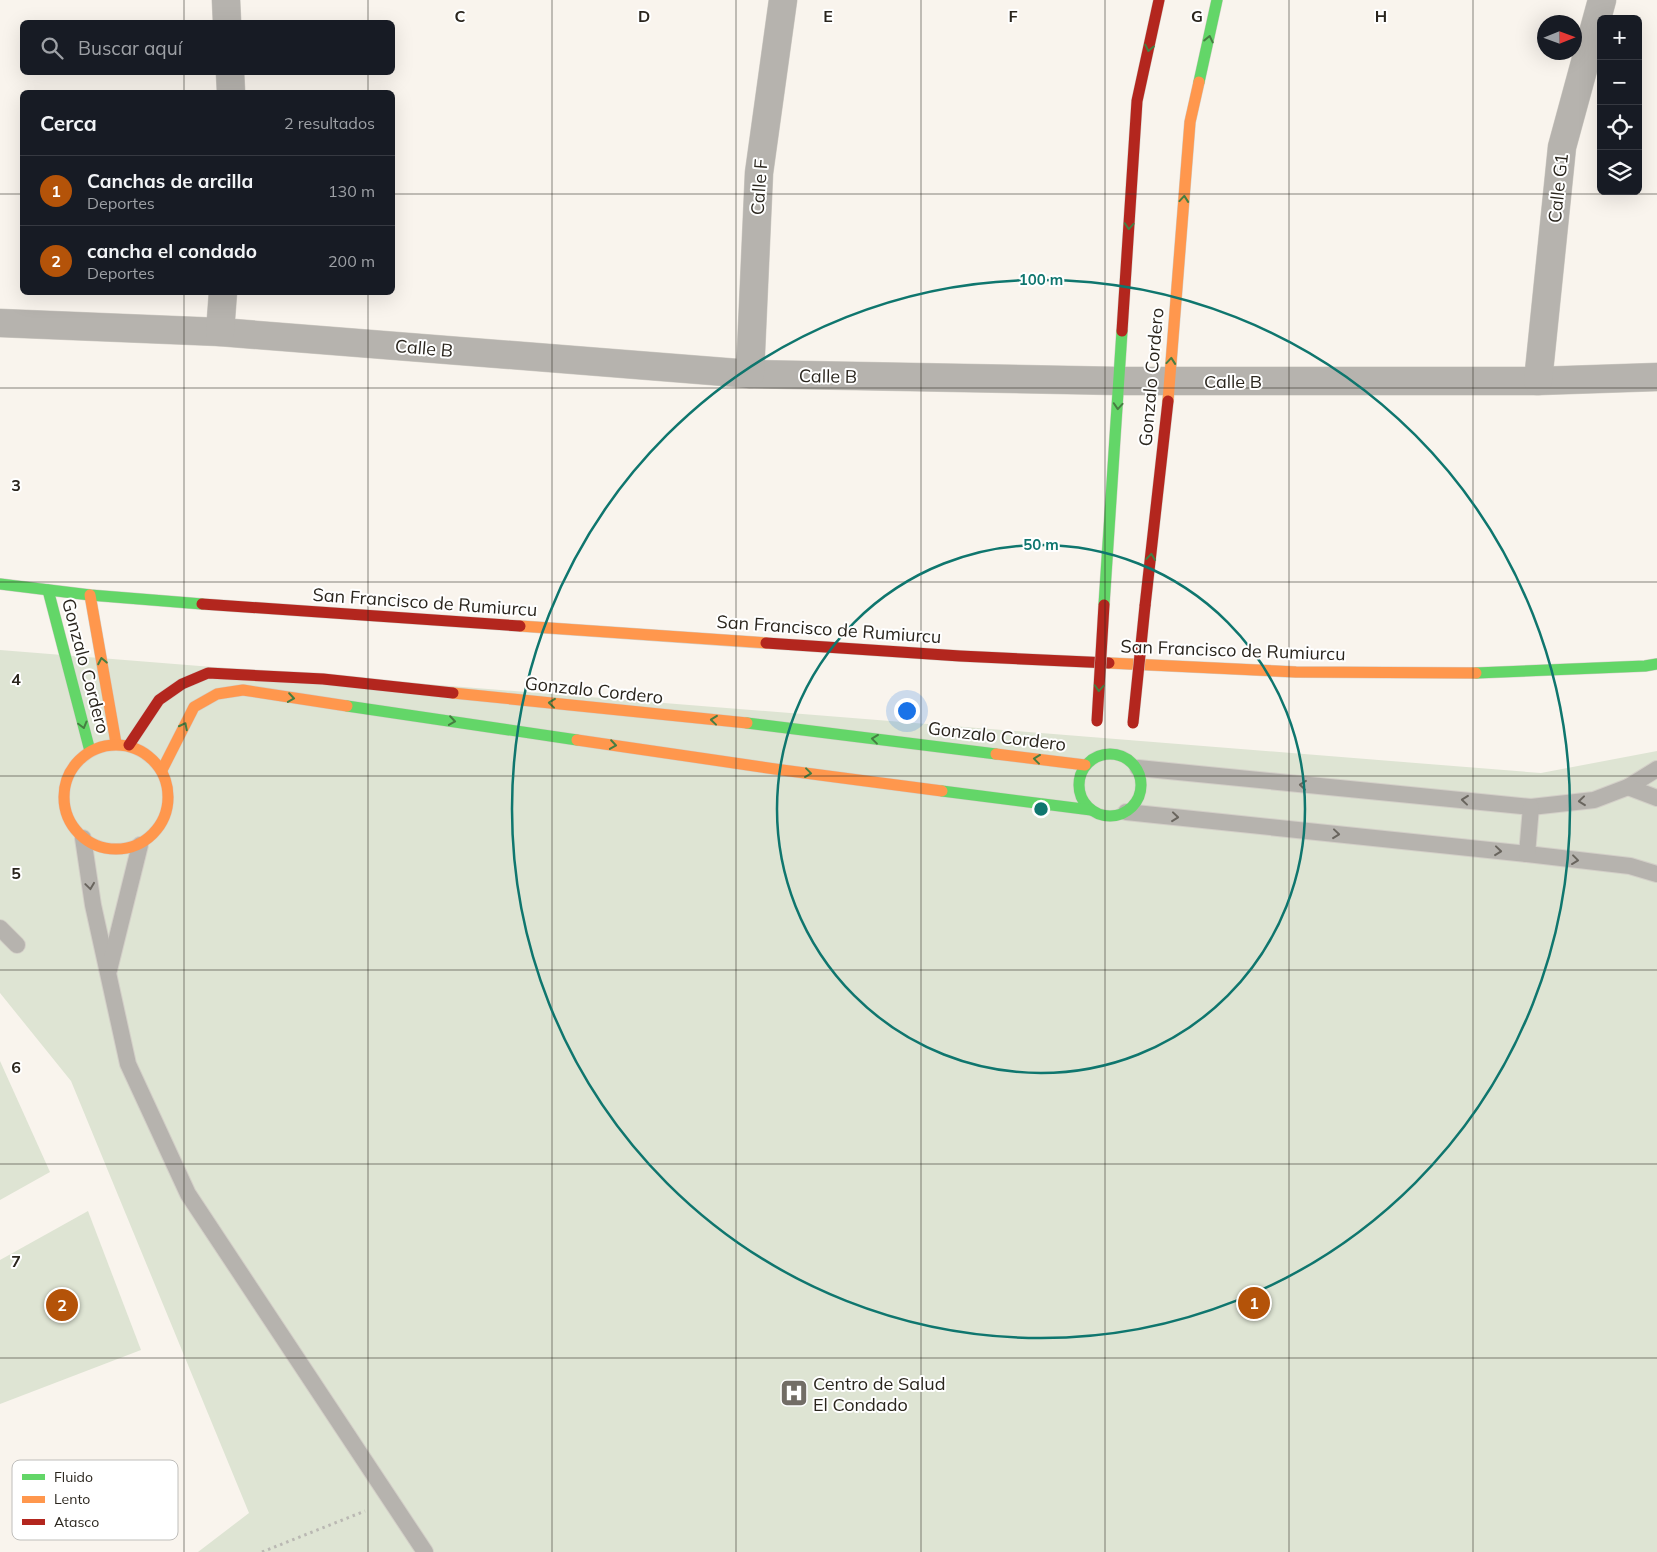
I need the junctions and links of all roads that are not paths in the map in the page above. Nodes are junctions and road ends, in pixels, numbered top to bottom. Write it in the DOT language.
graph roads {
  1 [pos="226,0"];
  2 [pos="783,0"];
  3 [pos="1159,0"];
  4 [pos="1217,0"];
  5 [pos="1602,0"];
  6 [pos="227,20"];
  7 [pos="230,75"];
  8 [pos="231,90"];
  9 [pos="223,295"];
  10 [pos="0,323"];
  11 [pos="220,332"];
  12 [pos="750,374"];
  13 [pos="1657,377"];
  14 [pos="1170,380"];
  15 [pos="1119,381"];
  16 [pos="1538,381"];
  17 [pos="0,584"];
  18 [pos="48,590"];
  19 [pos="90,595"];
  20 [pos="1657,664"];
  21 [pos="1096,725"];
  22 [pos="1133,728"];
  23 [pos="116,743"];
  24 [pos="129,745"];
  25 [pos="90,751"];
  26 [pos="1132,759"];
  27 [pos="1085,765"];
  28 [pos="1657,769"];
  29 [pos="162,770"];
  30 [pos="1628,787"];
  31 [pos="1657,798"];
  32 [pos="1531,807"];
  33 [pos="1091,810"];
  34 [pos="1126,812"];
  35 [pos="83,838"];
  36 [pos="140,845"];
  37 [pos="1527,854"];
  38 [pos="1657,874"];
  39 [pos="0,928"];
  40 [pos="18,945"];
  41 [pos="108,975"];
  42 [pos="426,1551"];
  1 -- 6 [label="street"];
  2 -- 12 [label="street, Calle F"];
  3 -- 15 [label="street, Gonzalo Cordero, one-way"];
  14 -- 4 [label="street, Gonzalo Cordero, one-way"];
  5 -- 16 [label="street, Calle G1"];
  7 -- 8 [label="street"];
  9 -- 11 [label="street"];
  10 -- 11 [label="street, Calle B"];
  11 -- 12 [label="street, Calle B"];
  12 -- 15 [label="street, Calle B"];
  13 -- 16 [label="street, Calle B"];
  14 -- 15 [label="street, Calle B"];
  14 -- 16 [label="street, Calle B"];
  22 -- 14 [label="street, Gonzalo Cordero, one-way, bridge"];
  15 -- 21 [label="street, Gonzalo Cordero, one-way, bridge"];
  17 -- 18 [label="street, San Francisco de Rumiurcu"];
  18 -- 19 [label="street, San Francisco de Rumiurcu"];
  18 -- 25 [label="street, Gonzalo Cordero, one-way"];
  19 -- 20 [label="street, San Francisco de Rumiurcu"];
  23 -- 19 [label="street, Gonzalo Cordero, one-way"];
  23 -- 24 [label="street"];
  23 -- 25 [label="street"];
  27 -- 24 [label="street, Gonzalo Cordero, one-way"];
  24 -- 29 [label="street"];
  25 -- 35 [label="street"];
  26 -- 27 [label="street"];
  32 -- 26 [label="lane, one-way"];
  26 -- 34 [label="street"];
  27 -- 33 [label="street"];
  28 -- 30 [label="lane"];
  29 -- 33 [label="street, one-way"];
  29 -- 36 [label="street"];
  30 -- 31 [label="lane"];
  30 -- 32 [label="lane, one-way"];
  32 -- 37 [label="lane"];
  33 -- 34 [label="street"];
  34 -- 37 [label="lane, one-way"];
  35 -- 36 [label="street"];
  35 -- 41 [label="lane, one-way"];
  36 -- 41 [label="lane"];
  37 -- 38 [label="lane, one-way"];
  39 -- 40 [label="lane"];
  41 -- 42 [label="lane"];
}
